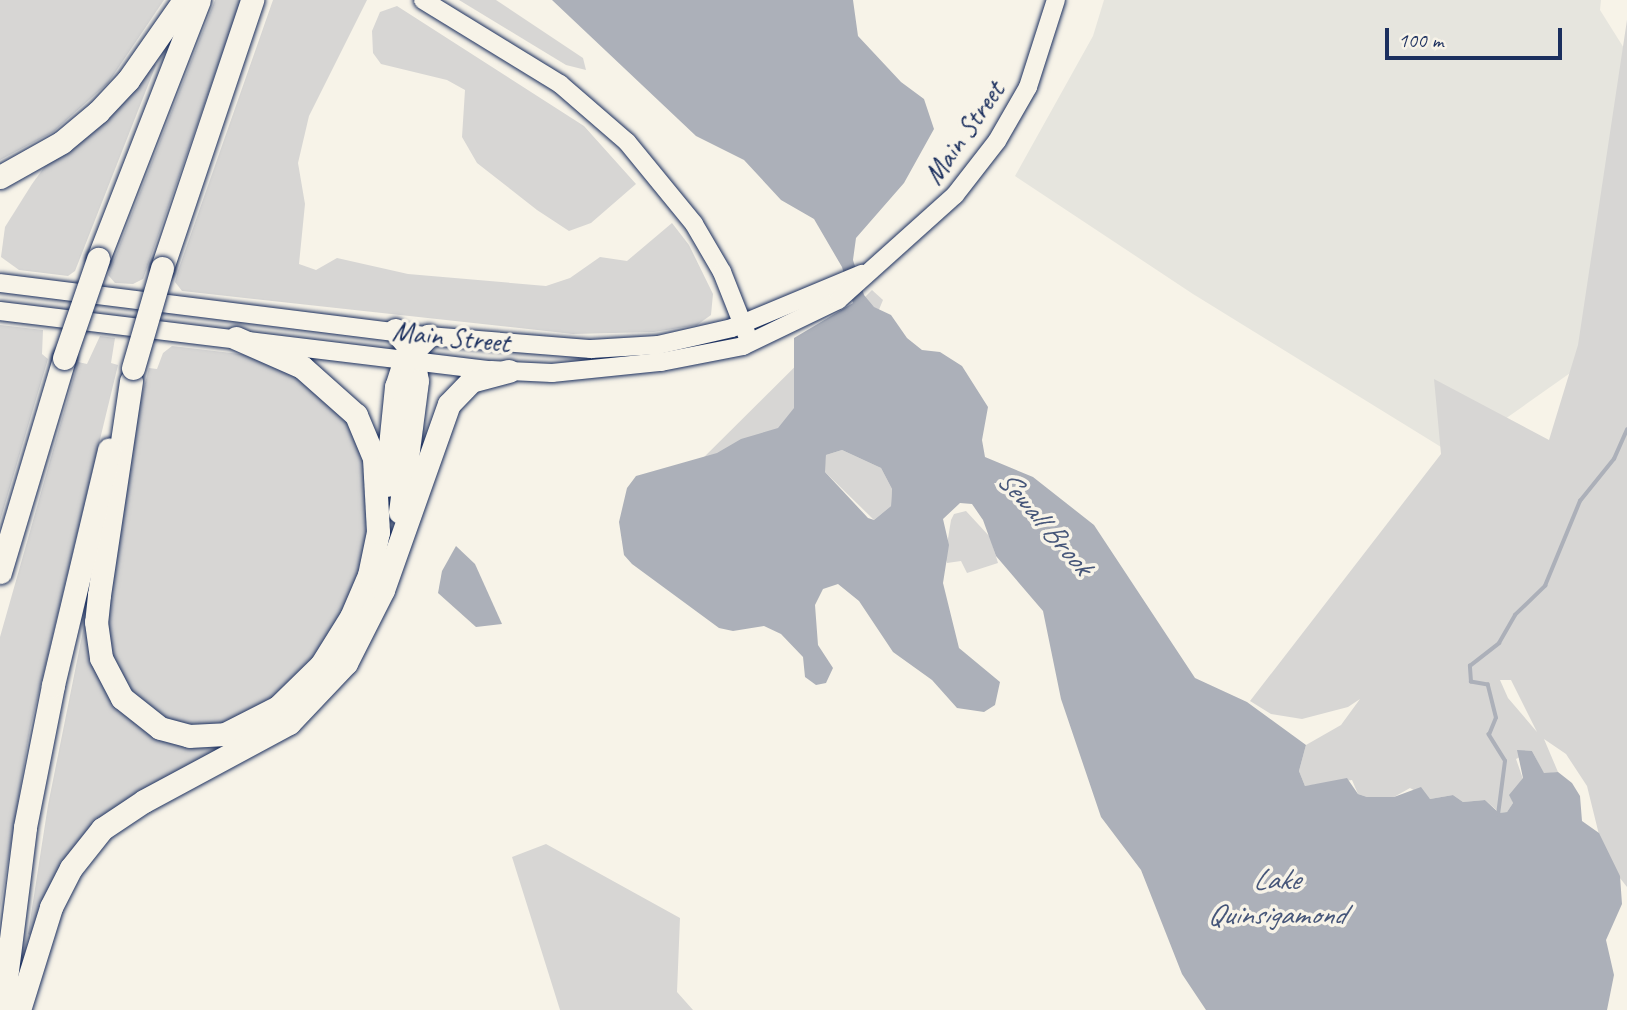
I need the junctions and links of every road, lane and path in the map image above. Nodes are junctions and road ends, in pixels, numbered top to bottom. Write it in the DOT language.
graph roads {
  1 [pos="184,0"];
  2 [pos="199,0"];
  3 [pos="251,0"];
  4 [pos="423,0"];
  5 [pos="1056,0"];
  6 [pos="0,177"];
  7 [pos="0,284"];
  8 [pos="837,292"];
  9 [pos="0,311"];
  10 [pos="745,324"];
  11 [pos="395,330"];
  12 [pos="236,338"];
  13 [pos="749,343"];
  14 [pos="415,351"];
  15 [pos="509,371"];
  16 [pos="132,374"];
  17 [pos="378,532"];
  18 [pos="389,570"];
  19 [pos="0,572"];
  20 [pos="2,1010"];
  21 [pos="19,1010"];
  1 -- 6 [label="highway"];
  2 -- 19 [label="highway, bridge"];
  3 -- 16 [label="highway, bridge"];
  4 -- 10 [label="main road"];
  5 -- 8 [label="main road, Main Street"];
  7 -- 11 [label="main road, Main Street"];
  8 -- 10 [label="main road, Main Street"];
  8 -- 13 [label="main road, Main Street"];
  9 -- 12 [label="main road, Main Street"];
  10 -- 13 [label="main road"];
  10 -- 14 [label="main road, Main Street"];
  11 -- 14 [label="highway"];
  12 -- 14 [label="main road, Main Street"];
  12 -- 17 [label="highway"];
  13 -- 15 [label="main road, Main Street"];
  14 -- 15 [label="main road, Main Street"];
  14 -- 17 [label="highway"];
  14 -- 18 [label="highway"];
  15 -- 18 [label="highway"];
  16 -- 17 [label="highway"];
  16 -- 20 [label="highway"];
  18 -- 21 [label="highway"];
}
